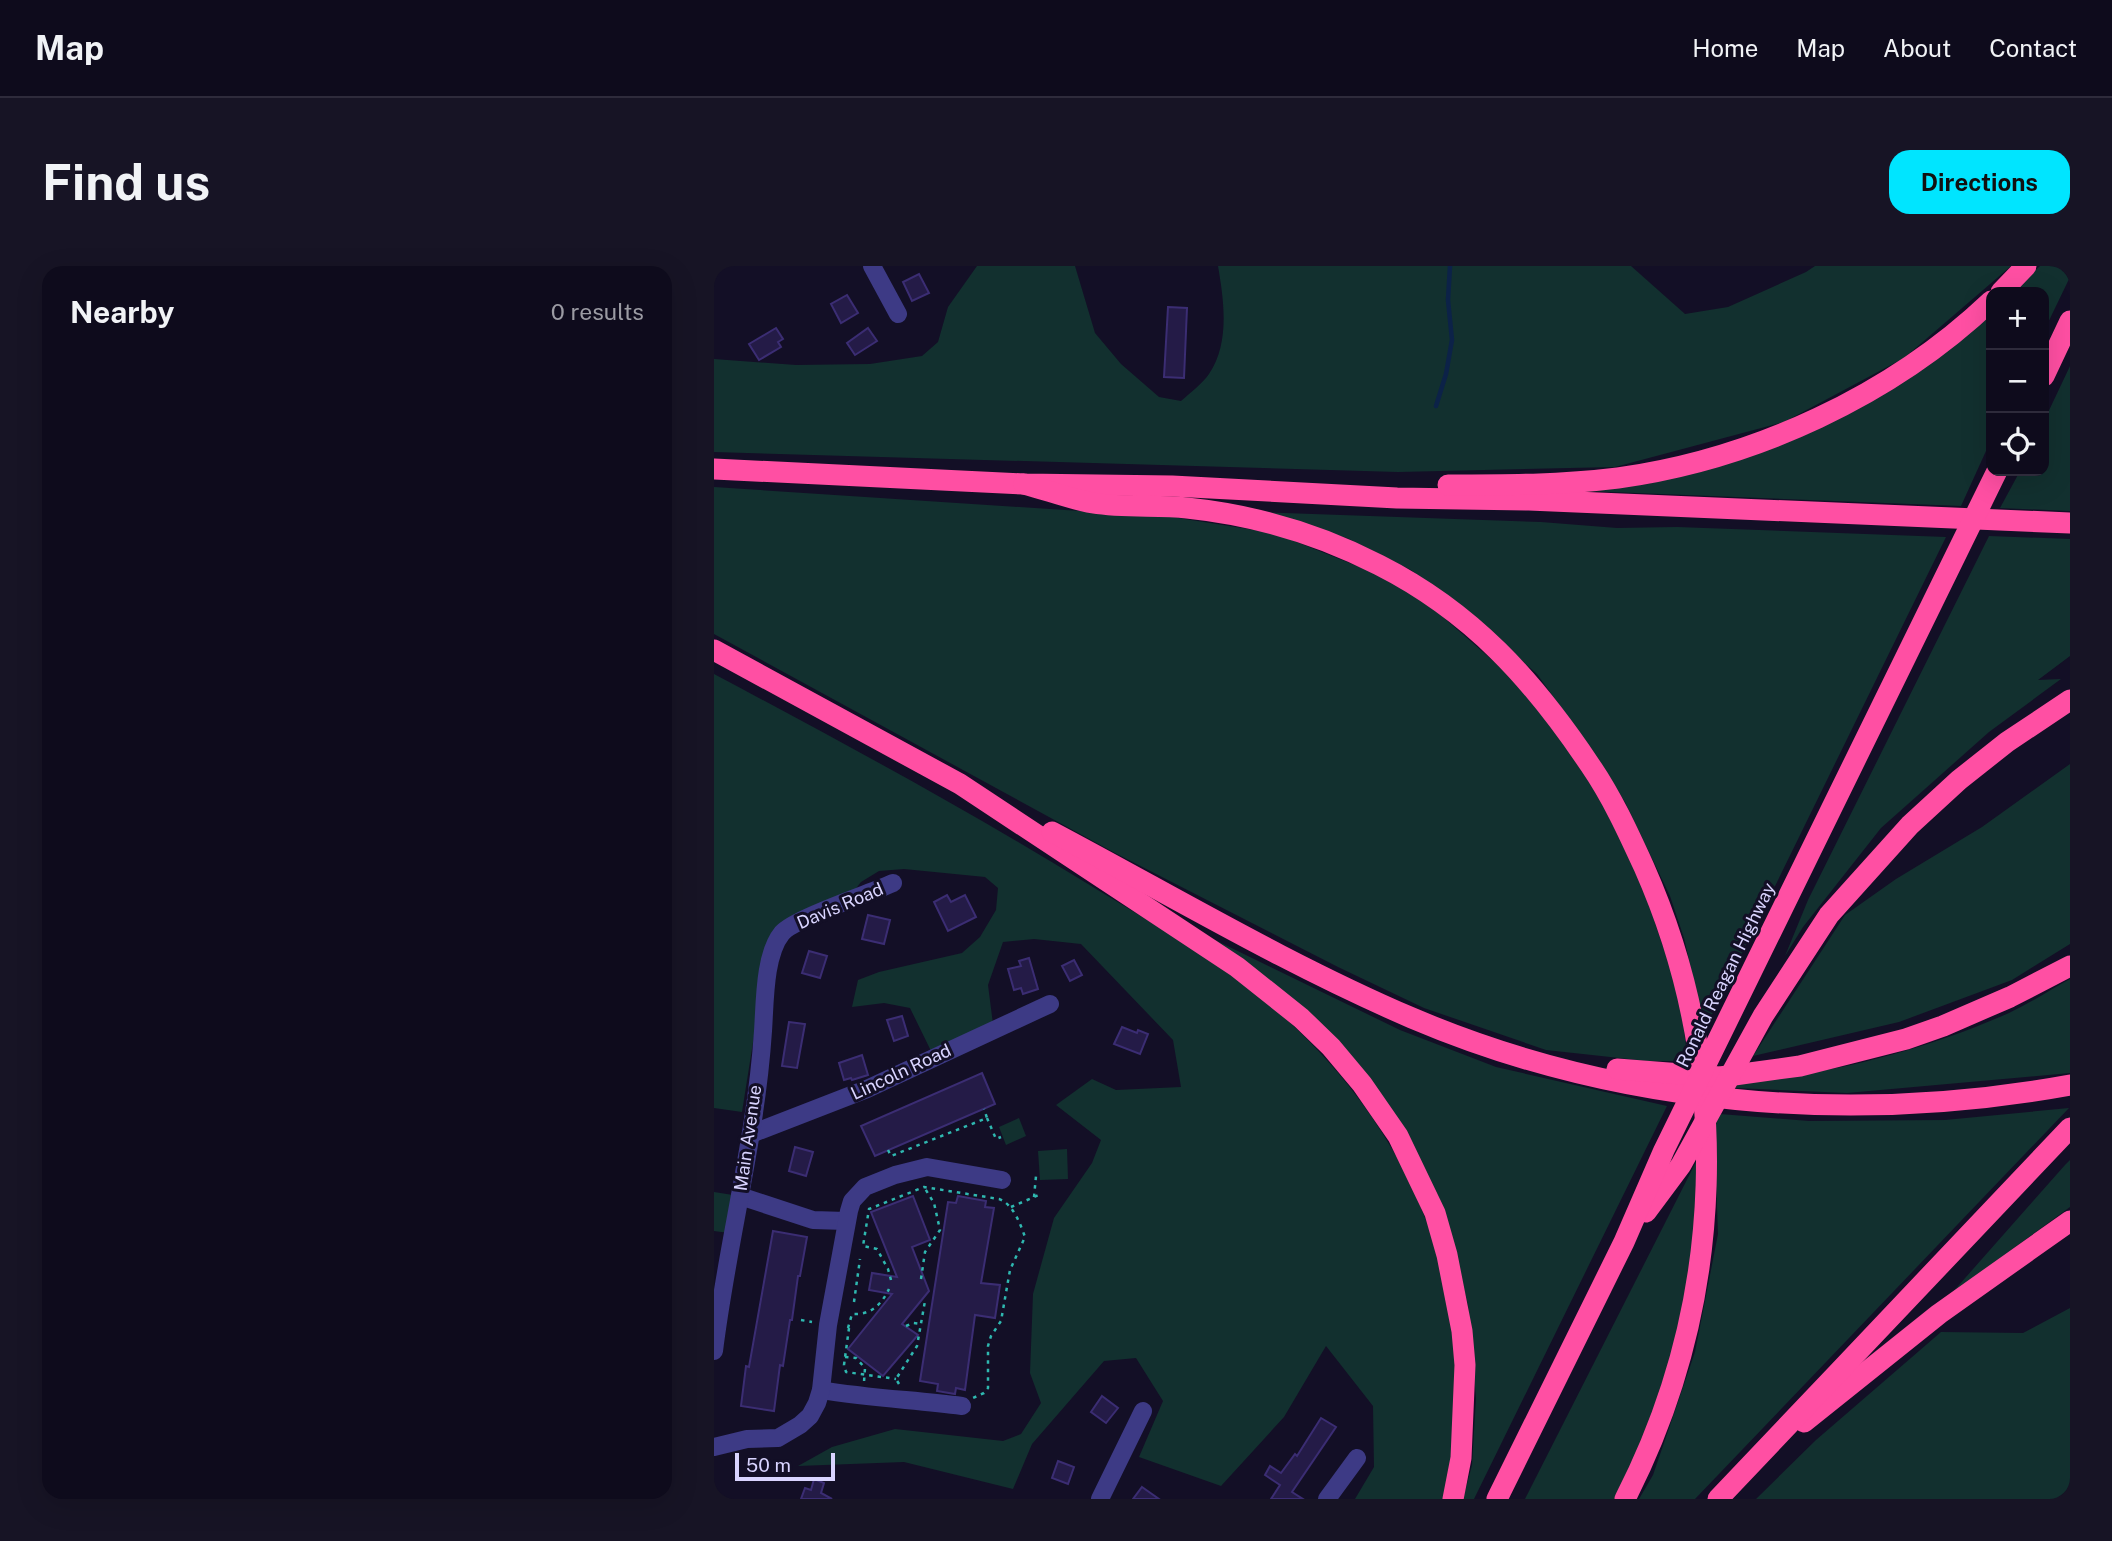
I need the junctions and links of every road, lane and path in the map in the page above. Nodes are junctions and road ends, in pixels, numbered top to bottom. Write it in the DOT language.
graph roads {
  1 [pos="872,266"];
  2 [pos="2026,266"];
  3 [pos="2006,287"];
  4 [pos="1986,305"];
  5 [pos="898,314"];
  6 [pos="2070,321"];
  7 [pos="2049,365"];
  8 [pos="714,469"];
  9 [pos="1995,476"];
  10 [pos="1024,484"];
  11 [pos="1357,496"];
  12 [pos="2070,523"];
  13 [pos="714,650"];
  14 [pos="2070,701"];
  15 [pos="960,784"];
  16 [pos="893,883"];
  17 [pos="787,929"];
  18 [pos="2070,966"];
  19 [pos="1050,1004"];
  20 [pos="1548,1064"];
  21 [pos="2070,1085"];
  22 [pos="984,1109"];
  23 [pos="987,1118"];
  24 [pos="2070,1128"];
  25 [pos="751,1134"];
  26 [pos="1001,1137"];
  27 [pos="888,1150"];
  28 [pos="1040,1176"];
  29 [pos="1002,1180"];
  30 [pos="924,1187"];
  31 [pos="1041,1194"];
  32 [pos="740,1196"];
  33 [pos="1034,1197"];
  34 [pos="1011,1207"];
  35 [pos="846,1221"];
  36 [pos="2070,1222"];
  37 [pos="1624,1242"];
  38 [pos="860,1259"];
  39 [pos="921,1279"];
  40 [pos="891,1280"];
  41 [pos="890,1289"];
  42 [pos="854,1301"];
  43 [pos="925,1301"];
  44 [pos="997,1303"];
  45 [pos="1004,1304"];
  46 [pos="801,1320"];
  47 [pos="812,1322"];
  48 [pos="921,1324"];
  49 [pos="838,1326"];
  50 [pos="906,1326"];
  51 [pos="849,1328"];
  52 [pos="714,1351"];
  53 [pos="845,1357"];
  54 [pos="865,1374"];
  55 [pos="897,1379"];
  56 [pos="901,1387"];
  57 [pos="821,1390"];
  58 [pos="861,1397"];
  59 [pos="964,1402"];
  60 [pos="1143,1411"];
  61 [pos="714,1447"];
  62 [pos="1763,1452"];
  63 [pos="1357,1458"];
  64 [pos="1100,1499"];
  65 [pos="1327,1499"];
  66 [pos="1453,1499"];
  67 [pos="1497,1499"];
  68 [pos="1625,1499"];
  69 [pos="1718,1499"];
  1 -- 5 [label="street"];
  2 -- 3 [label="highway"];
  4 -- 11 [label="highway"];
  6 -- 7 [label="highway"];
  8 -- 10 [label="highway"];
  9 -- 37 [label="highway, Ronald Reagan Highway"];
  10 -- 11 [label="highway"];
  10 -- 68 [label="highway"];
  11 -- 12 [label="highway"];
  13 -- 15 [label="highway"];
  14 -- 37 [label="highway"];
  15 -- 20 [label="highway"];
  15 -- 66 [label="highway"];
  16 -- 17 [label="street, Davis Road"];
  17 -- 25 [label="street, Main Avenue"];
  18 -- 20 [label="highway"];
  19 -- 25 [label="street, Lincoln Road"];
  20 -- 21 [label="highway"];
  22 -- 23 [label="path"];
  23 -- 26 [label="path"];
  23 -- 27 [label="path"];
  24 -- 62 [label="highway"];
  25 -- 32 [label="street, Main Avenue"];
  28 -- 33 [label="path"];
  29 -- 35 [label="street"];
  30 -- 34 [label="path"];
  30 -- 39 [label="path"];
  30 -- 40 [label="path"];
  31 -- 33 [label="path"];
  32 -- 35 [label="street"];
  32 -- 52 [label="street, Main Avenue"];
  33 -- 34 [label="path"];
  34 -- 45 [label="path"];
  35 -- 57 [label="street"];
  36 -- 62 [label="highway"];
  37 -- 67 [label="highway, Ronald Reagan Highway"];
  38 -- 42 [label="path"];
  41 -- 51 [label="path"];
  43 -- 48 [label="path"];
  44 -- 45 [label="path"];
  45 -- 59 [label="path"];
  46 -- 47 [label="path"];
  48 -- 50 [label="path"];
  48 -- 55 [label="path"];
  49 -- 51 [label="path"];
  51 -- 53 [label="path"];
  53 -- 54 [label="path"];
  53 -- 54 [label="path"];
  54 -- 55 [label="path"];
  54 -- 58 [label="path"];
  55 -- 56 [label="path"];
  57 -- 58 [label="street"];
  57 -- 61 [label="street"];
  58 -- 59 [label="street"];
  60 -- 64 [label="street"];
  62 -- 69 [label="highway"];
  63 -- 65 [label="street"];
}
